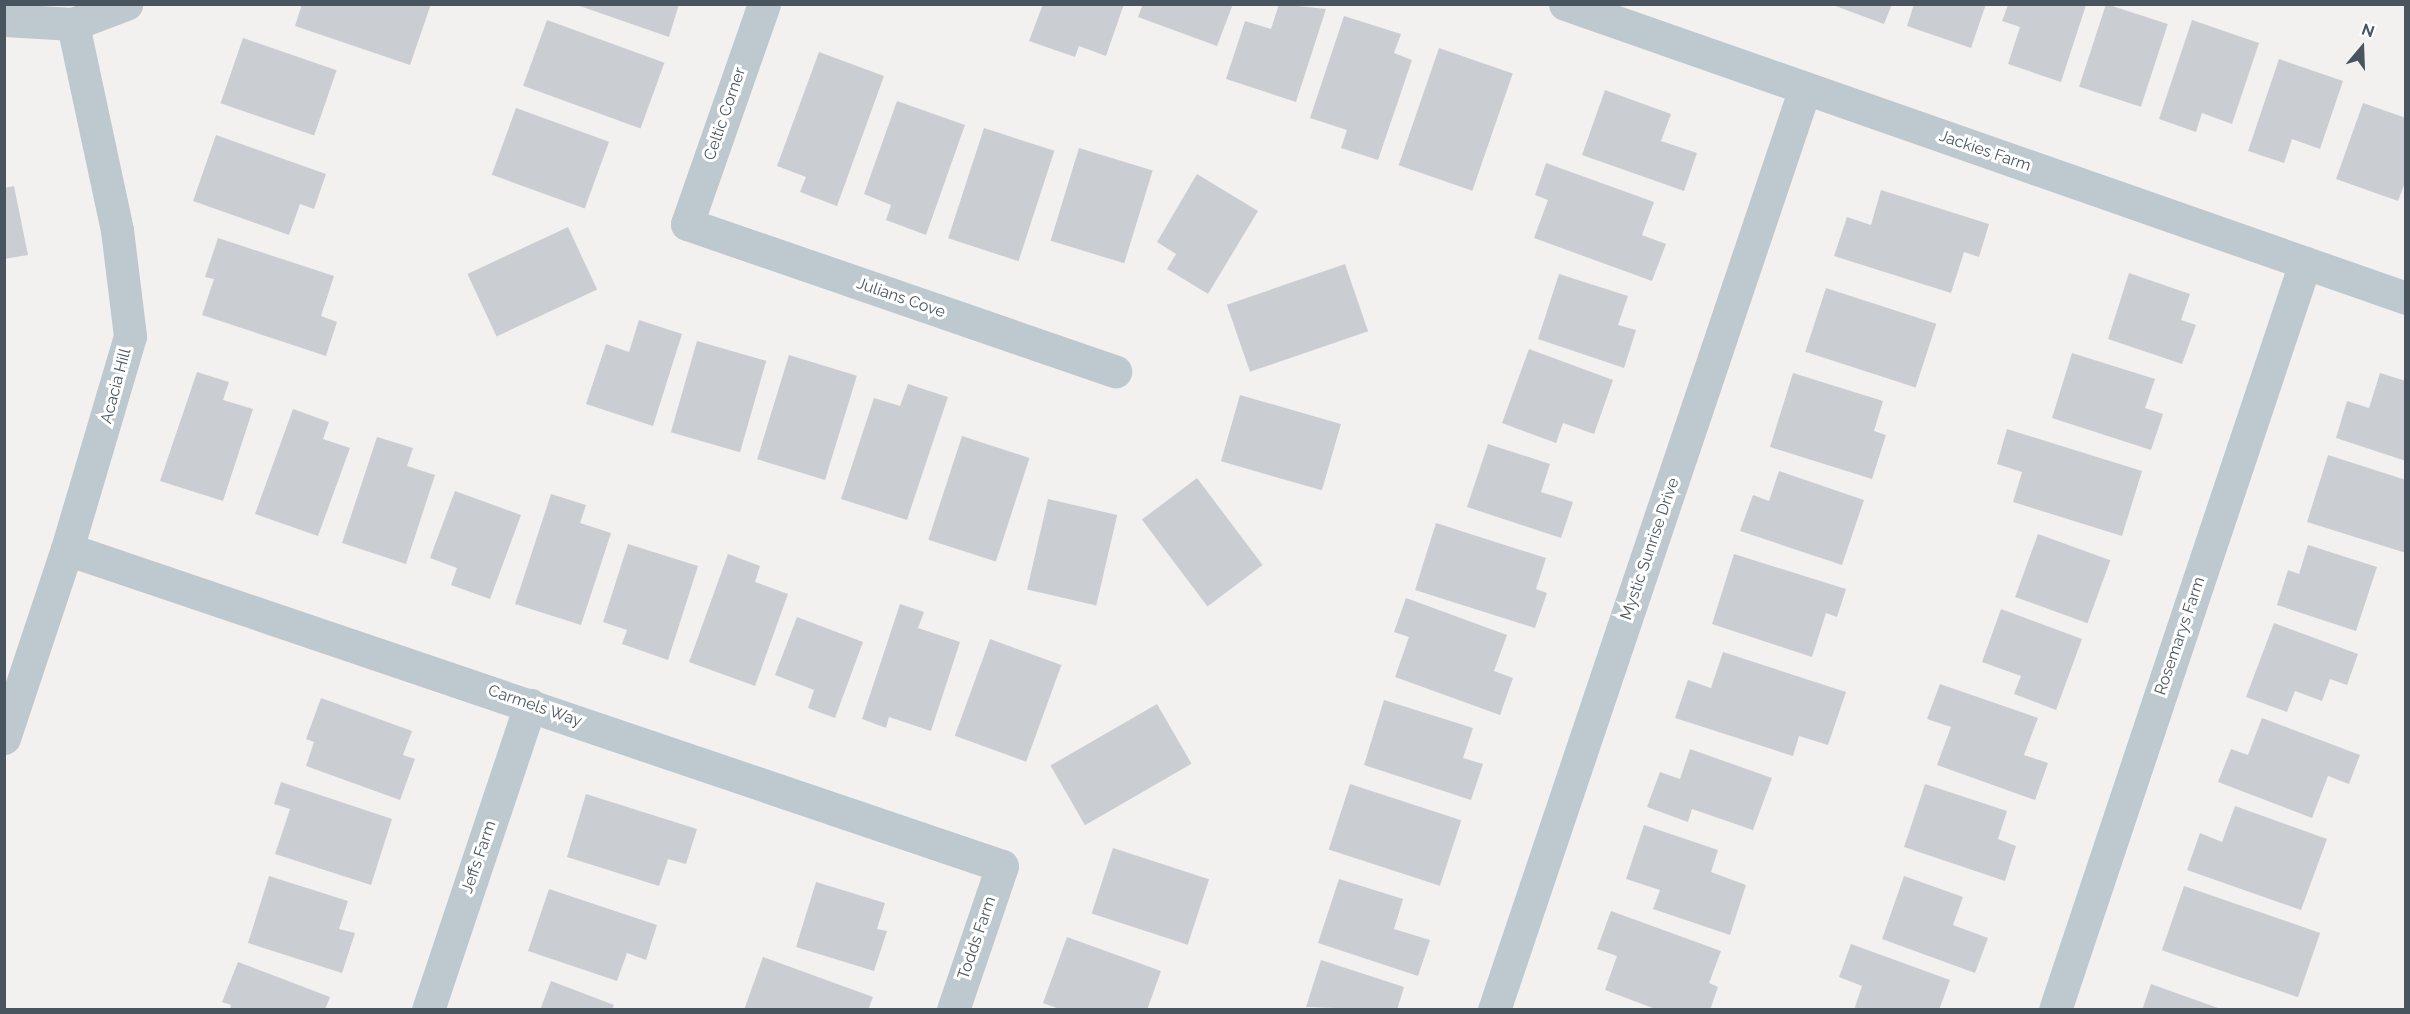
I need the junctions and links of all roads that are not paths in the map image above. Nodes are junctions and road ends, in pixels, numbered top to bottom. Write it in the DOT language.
graph roads {
  1 [pos="126,4"];
  2 [pos="764,4"];
  3 [pos="1565,4"];
  4 [pos="4,20"];
  5 [pos="73,24"];
  6 [pos="1805,88"];
  7 [pos="687,224"];
  8 [pos="2305,262"];
  9 [pos="2406,298"];
  10 [pos="1115,371"];
  11 [pos="68,549"];
  12 [pos="530,705"];
  13 [pos="4,738"];
  14 [pos="1002,866"];
  15 [pos="428,1010"];
  16 [pos="953,1010"];
  17 [pos="1494,1010"];
  18 [pos="2055,1010"];
  1 -- 5 [label="street"];
  2 -- 7 [label="street, Celtic Corner"];
  3 -- 6 [label="street, Jackies Farm"];
  4 -- 5 [label="street"];
  5 -- 11 [label="street, Acacia Hill"];
  6 -- 8 [label="street, Jackies Farm"];
  6 -- 17 [label="street, Mystic Sunrise Drive"];
  7 -- 10 [label="street, Julians Cove"];
  8 -- 9 [label="street, Jackies Farm"];
  8 -- 18 [label="street, Rosemarys Farm"];
  11 -- 12 [label="street, Carmels Way"];
  11 -- 13 [label="street, Acacia Hill"];
  12 -- 14 [label="street, Carmels Way"];
  12 -- 15 [label="street, Jeffs Farm"];
  14 -- 16 [label="street, Todds Farm"];
}
